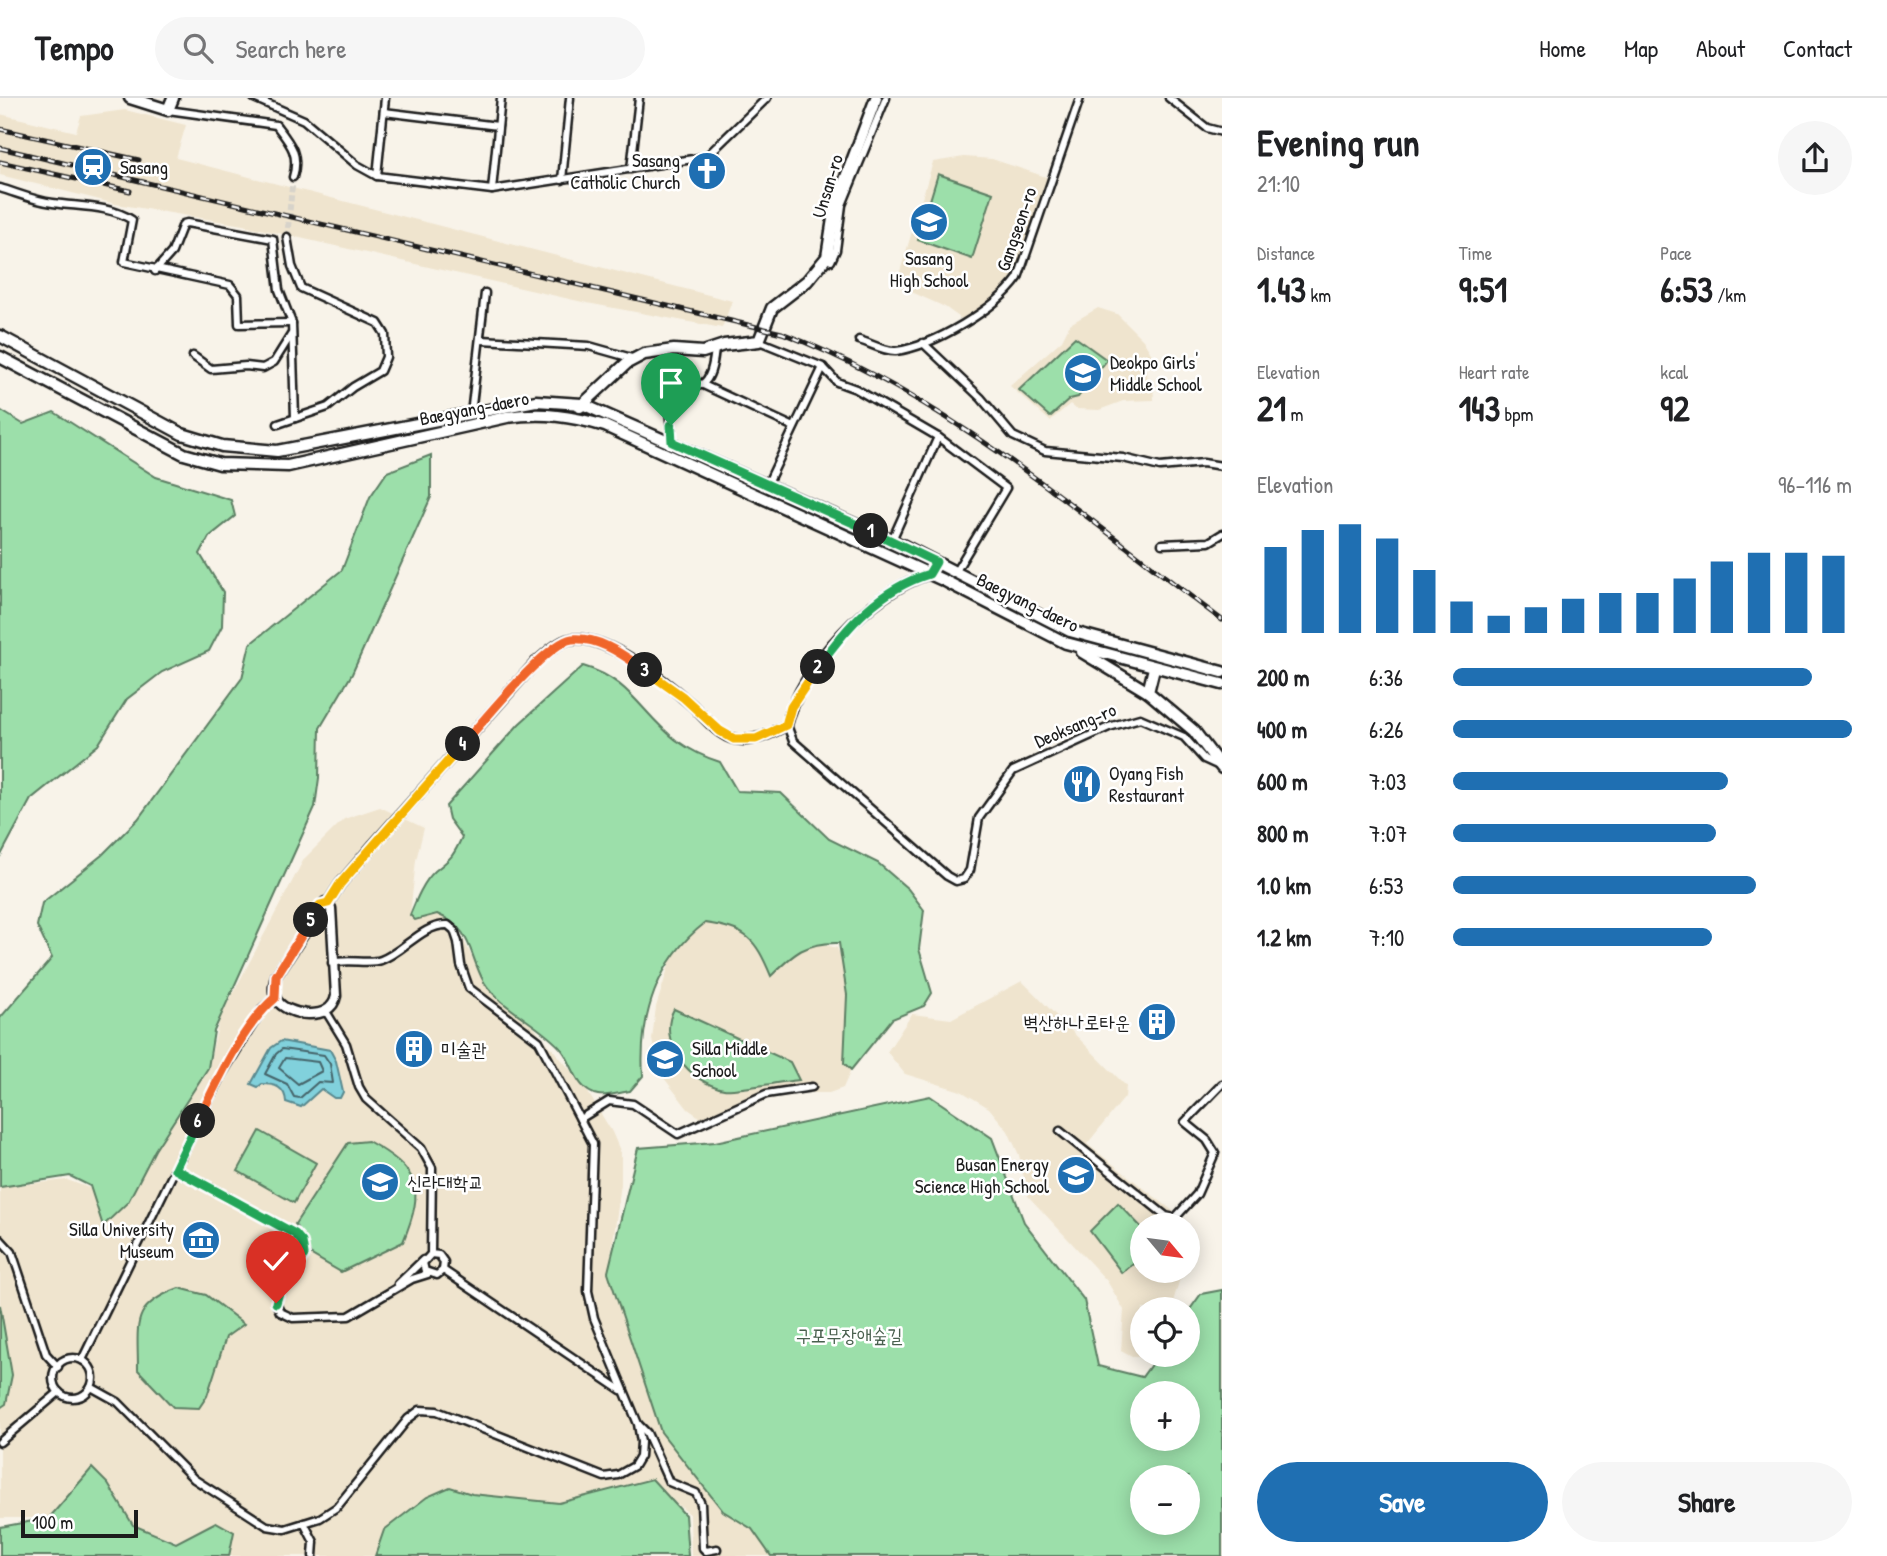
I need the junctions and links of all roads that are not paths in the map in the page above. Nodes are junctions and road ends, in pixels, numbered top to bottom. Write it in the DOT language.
graph roads {
  1 [pos="130,98"];
  2 [pos="173,98"];
  3 [pos="254,98"];
  4 [pos="282,98"];
  5 [pos="385,98"];
  6 [pos="501,98"];
  7 [pos="570,98"];
  8 [pos="639,98"];
  9 [pos="766,98"];
  10 [pos="876,98"];
  11 [pos="886,98"];
  12 [pos="1080,98"];
  13 [pos="1169,98"];
  14 [pos="279,107"];
  15 [pos="168,110"];
  16 [pos="384,112"];
  17 [pos="498,126"];
  18 [pos="1222,132"];
  19 [pos="631,169"];
  20 [pos="377,176"];
  21 [pos="293,177"];
  22 [pos="562,180"];
  23 [pos="0,188"];
  24 [pos="492,190"];
  25 [pos="287,237"];
  26 [pos="831,261"];
  27 [pos="155,271"];
  28 [pos="485,293"];
  29 [pos="292,323"];
  30 [pos="0,336"];
  31 [pos="481,340"];
  32 [pos="859,340"];
  33 [pos="759,341"];
  34 [pos="923,343"];
  35 [pos="715,348"];
  36 [pos="192,356"];
  37 [pos="0,357"];
  38 [pos="635,359"];
  39 [pos="823,367"];
  40 [pos="701,384"];
  41 [pos="582,404"];
  42 [pos="471,414"];
  43 [pos="573,416"];
  44 [pos="295,418"];
  45 [pos="278,424"];
  46 [pos="794,427"];
  47 [pos="938,437"];
  48 [pos="672,442"];
  49 [pos="1222,466"];
  50 [pos="767,485"];
  51 [pos="1222,534"];
  52 [pos="892,540"];
  53 [pos="1162,544"];
  54 [pos="936,562"];
  55 [pos="956,571"];
  56 [pos="929,574"];
  57 [pos="1066,643"];
  58 [pos="1154,668"];
  59 [pos="1222,672"];
  60 [pos="1222,684"];
  61 [pos="1148,692"];
  62 [pos="786,725"];
  63 [pos="1221,767"];
  64 [pos="328,903"];
  65 [pos="332,963"];
  66 [pos="275,998"];
  67 [pos="327,1013"];
  68 [pos="1222,1084"];
  69 [pos="813,1087"];
  70 [pos="580,1119"];
  71 [pos="1060,1131"];
  72 [pos="175,1169"];
  73 [pos="0,1239"];
  74 [pos="431,1254"];
  75 [pos="424,1259"];
  76 [pos="443,1270"];
  77 [pos="428,1274"];
  78 [pos="394,1289"];
  79 [pos="82,1360"];
  80 [pos="58,1367"];
  81 [pos="92,1387"];
  82 [pos="59,1392"];
  83 [pos="624,1392"];
  84 [pos="638,1424"];
  85 [pos="0,1442"];
  86 [pos="304,1523"];
  87 [pos="717,1549"];
  88 [pos="313,1556"];
  1 -- 15 [label="main road"];
  2 -- 15 [label="main road"];
  3 -- 14 [label="street"];
  4 -- 14 [label="street"];
  5 -- 16 [label="street"];
  6 -- 17 [label="street"];
  7 -- 22 [label="street"];
  8 -- 19 [label="street"];
  9 -- 19 [label="street"];
  10 -- 33 [label="main road, Unsan-ro"];
  11 -- 26 [label="street"];
  12 -- 34 [label="street, Gangseon-ro"];
  13 -- 18 [label="street"];
  14 -- 20 [label="street"];
  15 -- 21 [label="street"];
  16 -- 17 [label="street"];
  16 -- 20 [label="street"];
  17 -- 24 [label="street"];
  19 -- 22 [label="street"];
  20 -- 24 [label="street"];
  22 -- 24 [label="street"];
  23 -- 27 [label="street"];
  25 -- 44 [label="street"];
  27 -- 29 [label="street"];
  27 -- 29 [label="street"];
  28 -- 31 [label="street"];
  29 -- 36 [label="street"];
  29 -- 44 [label="street"];
  30 -- 42 [label="main road, Baegyang-daero"];
  31 -- 38 [label="street"];
  31 -- 42 [label="street"];
  32 -- 34 [label="street, Gangseon-ro"];
  33 -- 35 [label="main road"];
  33 -- 39 [label="street"];
  34 -- 49 [label="street"];
  35 -- 38 [label="main road"];
  35 -- 40 [label="street"];
  37 -- 43 [label="main road, Baegyang-daero"];
  38 -- 41 [label="main road"];
  39 -- 46 [label="street"];
  39 -- 47 [label="street"];
  40 -- 46 [label="street"];
  40 -- 48 [label="street"];
  41 -- 42 [label="main road, Baegyang-daero"];
  41 -- 43 [label="main road"];
  41 -- 48 [label="main road, Baegyang-daero"];
  43 -- 56 [label="main road, Baegyang-daero"];
  44 -- 45 [label="street"];
  46 -- 50 [label="street"];
  47 -- 52 [label="street"];
  47 -- 55 [label="street"];
  48 -- 50 [label="main road, Baegyang-daero"];
  50 -- 52 [label="main road, Baegyang-daero"];
  51 -- 53 [label="street"];
  52 -- 54 [label="main road, Baegyang-daero"];
  54 -- 55 [label="main road, Baegyang-daero"];
  54 -- 56 [label="street"];
  55 -- 59 [label="main road, Baegyang-daero"];
  56 -- 57 [label="main road, Baegyang-daero"];
  56 -- 62 [label="street"];
  57 -- 58 [label="main road, Baegyang-daero"];
  57 -- 61 [label="main road, Deoksang-ro"];
  58 -- 60 [label="main road, Baegyang-daero"];
  58 -- 61 [label="main road"];
  61 -- 63 [label="main road, Deoksang-ro"];
  62 -- 63 [label="street, Deoksang-ro"];
  62 -- 64 [label="street"];
  64 -- 65 [label="street"];
  64 -- 66 [label="street"];
  65 -- 67 [label="street"];
  65 -- 70 [label="street"];
  66 -- 67 [label="street"];
  66 -- 72 [label="street"];
  67 -- 74 [label="street"];
  68 -- 71 [label="street"];
  69 -- 70 [label="street"];
  70 -- 83 [label="street"];
  72 -- 78 [label="street"];
  72 -- 79 [label="street"];
  73 -- 80 [label="street"];
  74 -- 75 [label="street"];
  74 -- 76 [label="street"];
  75 -- 77 [label="street"];
  75 -- 78 [label="street"];
  76 -- 77 [label="street"];
  76 -- 83 [label="street"];
  77 -- 78 [label="street"];
  79 -- 80 [label="street"];
  79 -- 81 [label="street"];
  80 -- 82 [label="street"];
  81 -- 82 [label="street"];
  81 -- 86 [label="street"];
  82 -- 85 [label="street"];
  83 -- 84 [label="street"];
  84 -- 86 [label="street"];
  84 -- 87 [label="street"];
  86 -- 88 [label="street"];
}
